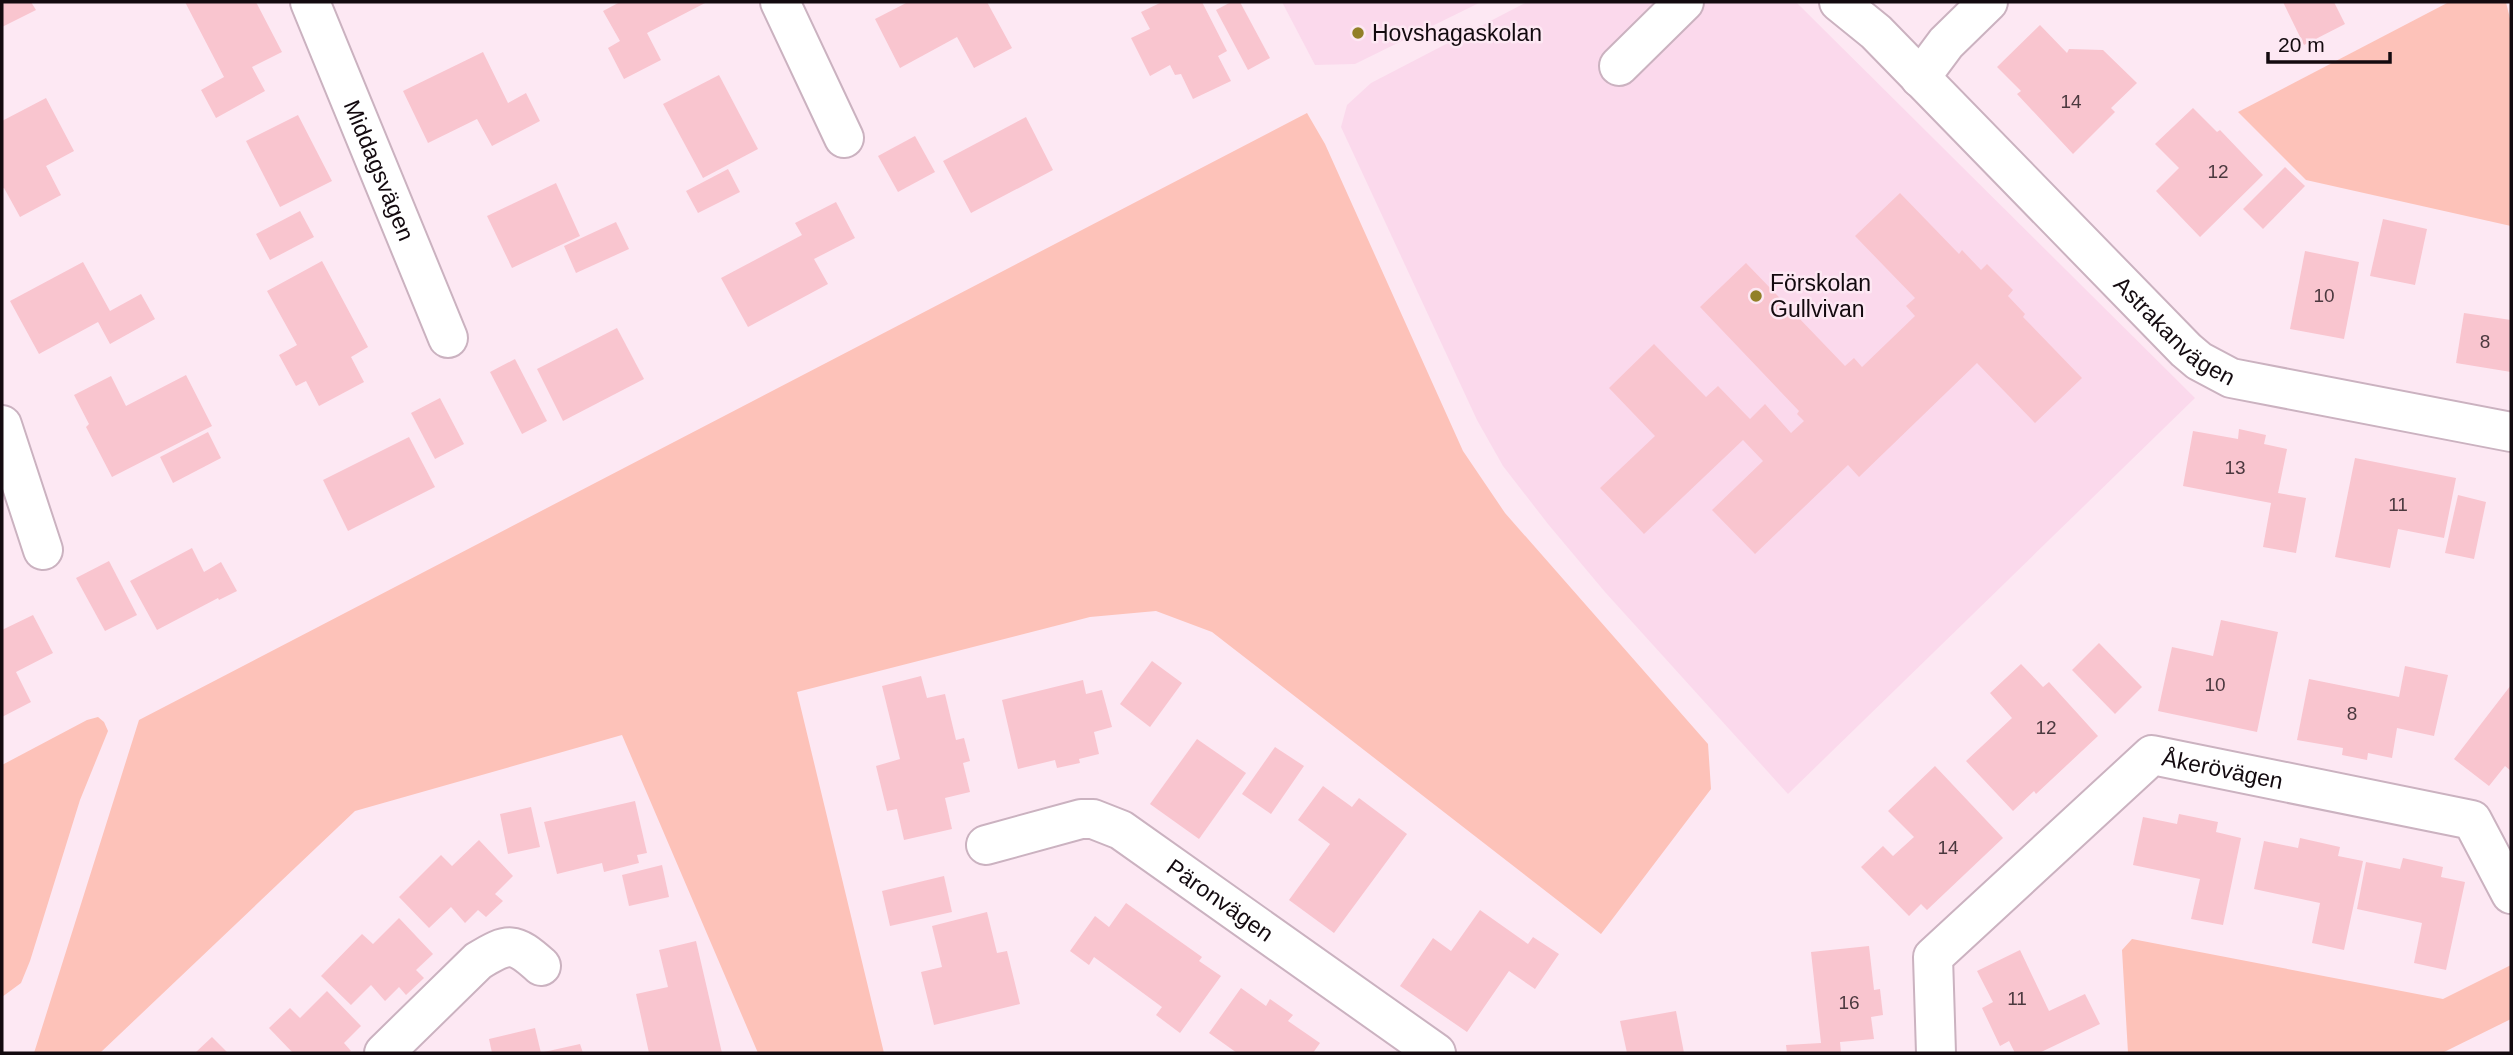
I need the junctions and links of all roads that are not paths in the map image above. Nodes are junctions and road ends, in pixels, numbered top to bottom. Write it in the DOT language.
graph roads {
  1 [pos="310,2"];
  2 [pos="780,2"];
  3 [pos="1684,2"];
  4 [pos="1839,2"];
  5 [pos="1988,2"];
  6 [pos="1876,17"];
  7 [pos="1619,66"];
  8 [pos="1920,78"];
  9 [pos="844,138"];
  10 [pos="448,338"];
  11 [pos="2,425"];
  12 [pos="2511,432"];
  13 [pos="43,550"];
  14 [pos="986,845"];
  15 [pos="2511,894"];
  16 [pos="541,966"];
  17 [pos="384,1053"];
  18 [pos="1436,1053"];
  19 [pos="1936,1053"];
  1 -- 10 [label="street, Middagsvägen"];
  2 -- 9 [label="street"];
  3 -- 7 [label="street"];
  4 -- 6 [label="street, Astrakanvägen"];
  5 -- 8 [label="street"];
  6 -- 8 [label="street, Astrakanvägen"];
  8 -- 12 [label="street, Astrakanvägen"];
  11 -- 13 [label="street"];
  14 -- 18 [label="street, Päronvägen"];
  15 -- 19 [label="street, Åkerövägen"];
  16 -- 17 [label="street"];
}
